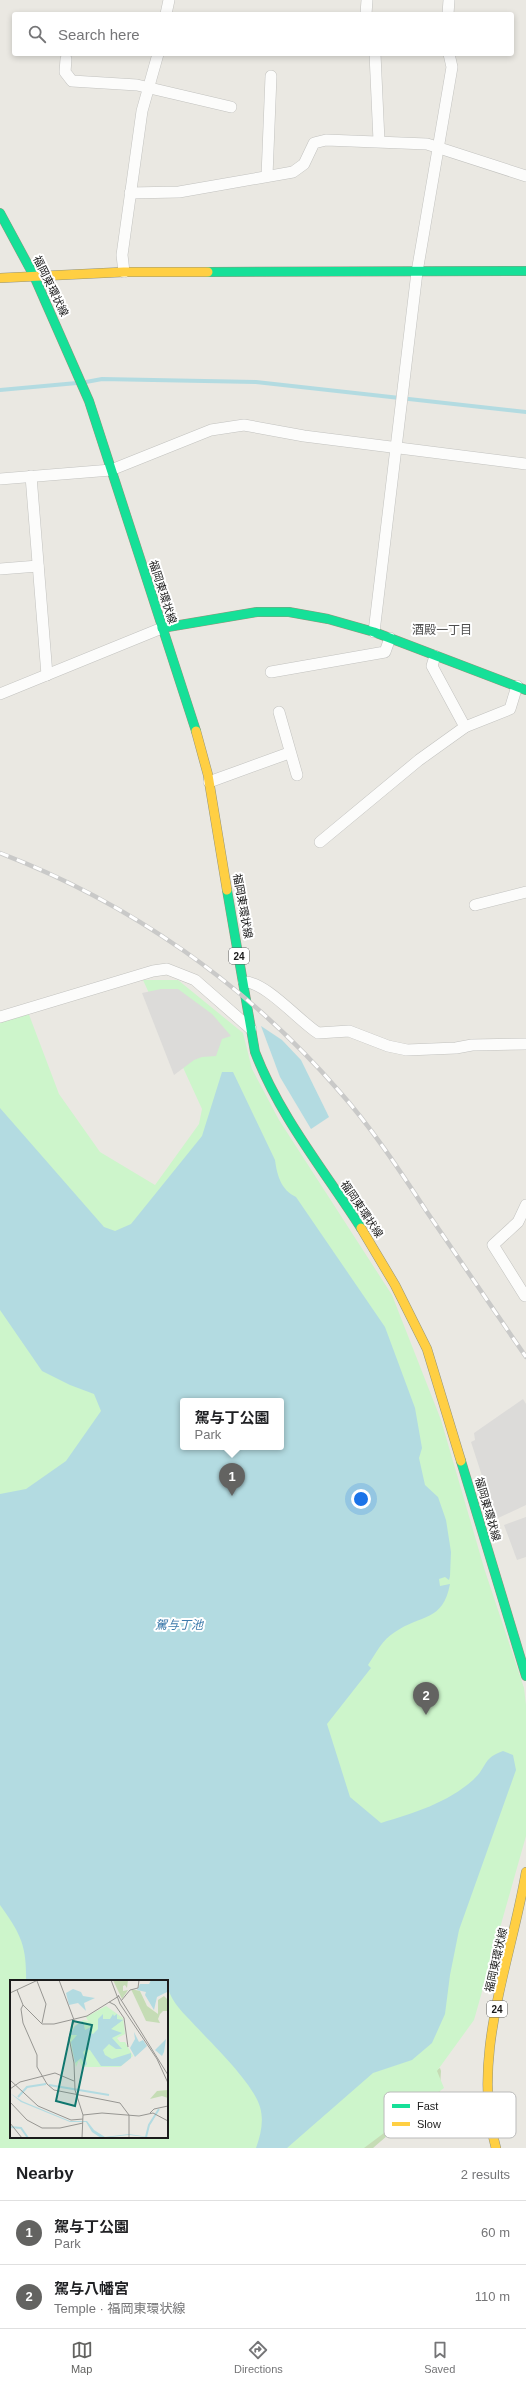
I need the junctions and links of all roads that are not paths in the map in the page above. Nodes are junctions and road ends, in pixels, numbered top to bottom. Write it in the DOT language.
graph roads {
  1 [pos="169,0"];
  2 [pos="367,0"];
  3 [pos="449,0"];
  4 [pos="166,12"];
  5 [pos="366,12"];
  6 [pos="448,12"];
  7 [pos="157,56"];
  8 [pos="375,56"];
  9 [pos="449,56"];
  10 [pos="66,60"];
  11 [pos="271,76"];
  12 [pos="149,87"];
  13 [pos="231,107"];
  14 [pos="378,141"];
  15 [pos="438,146"];
  16 [pos="267,176"];
  17 [pos="526,176"];
  18 [pos="130,193"];
  19 [pos="0,213"];
  20 [pos="526,271"];
  21 [pos="124,272"];
  22 [pos="417,272"];
  23 [pos="34,276"];
  24 [pos="0,278"];
  25 [pos="397,449"];
  26 [pos="526,464"];
  27 [pos="111,470"];
  28 [pos="32,476"];
  29 [pos="0,479"];
  30 [pos="38,566"];
  31 [pos="0,569"];
  32 [pos="162,628"];
  33 [pos="374,632"];
  34 [pos="390,638"];
  35 [pos="435,656"];
  36 [pos="271,672"];
  37 [pos="47,675"];
  38 [pos="521,688"];
  39 [pos="0,694"];
  40 [pos="279,712"];
  41 [pos="464,727"];
  42 [pos="289,753"];
  43 [pos="297,775"];
  44 [pos="210,782"];
  45 [pos="320,842"];
  46 [pos="526,892"];
  47 [pos="475,905"];
  48 [pos="244,982"];
  49 [pos="0,1017"];
  50 [pos="251,1028"];
  51 [pos="526,1044"];
  52 [pos="526,1205"];
  53 [pos="524,1296"];
  54 [pos="526,1676"];
  55 [pos="526,1872"];
  56 [pos="488,2092"];
  57 [pos="493,2138"];
  58 [pos="496,2148"];
  1 -- 4 [label="street"];
  2 -- 5 [label="street"];
  3 -- 6 [label="street"];
  7 -- 12 [label="street"];
  8 -- 14 [label="street"];
  9 -- 15 [label="street"];
  10 -- 12 [label="street"];
  11 -- 16 [label="street"];
  12 -- 13 [label="street"];
  12 -- 18 [label="street"];
  14 -- 15 [label="street"];
  14 -- 16 [label="street"];
  15 -- 17 [label="street"];
  15 -- 22 [label="street"];
  16 -- 18 [label="street"];
  18 -- 21 [label="street"];
  19 -- 23 [label="main road, 福岡東環状線 / 24"];
  20 -- 22 [label="main road"];
  21 -- 22 [label="main road"];
  21 -- 23 [label="main road"];
  22 -- 25 [label="street"];
  23 -- 24 [label="main road"];
  23 -- 27 [label="main road, 福岡東環状線 / 24"];
  25 -- 26 [label="street"];
  25 -- 27 [label="street"];
  25 -- 33 [label="street"];
  27 -- 28 [label="street"];
  27 -- 32 [label="main road, 福岡東環状線 / 24"];
  28 -- 29 [label="street"];
  28 -- 30 [label="street"];
  30 -- 31 [label="street"];
  30 -- 37 [label="street"];
  32 -- 33 [label="main road"];
  32 -- 37 [label="street"];
  32 -- 44 [label="main road, 福岡東環状線 / 24"];
  33 -- 34 [label="main road"];
  34 -- 35 [label="main road"];
  34 -- 36 [label="street"];
  35 -- 38 [label="main road"];
  35 -- 41 [label="street"];
  37 -- 39 [label="street"];
  38 -- 41 [label="street"];
  40 -- 42 [label="street"];
  41 -- 45 [label="street"];
  42 -- 43 [label="street"];
  42 -- 44 [label="street"];
  44 -- 48 [label="main road, 福岡東環状線 / 24"];
  46 -- 47 [label="street"];
  48 -- 50 [label="main road, 福岡東環状線 / 24"];
  48 -- 51 [label="street"];
  49 -- 50 [label="street"];
  50 -- 54 [label="main road, 福岡東環状線 / 24"];
  52 -- 53 [label="street"];
  55 -- 56 [label="main road, 福岡東環状線 / 24"];
  57 -- 58 [label="main road, 福岡東環状線 / 24"];
}
